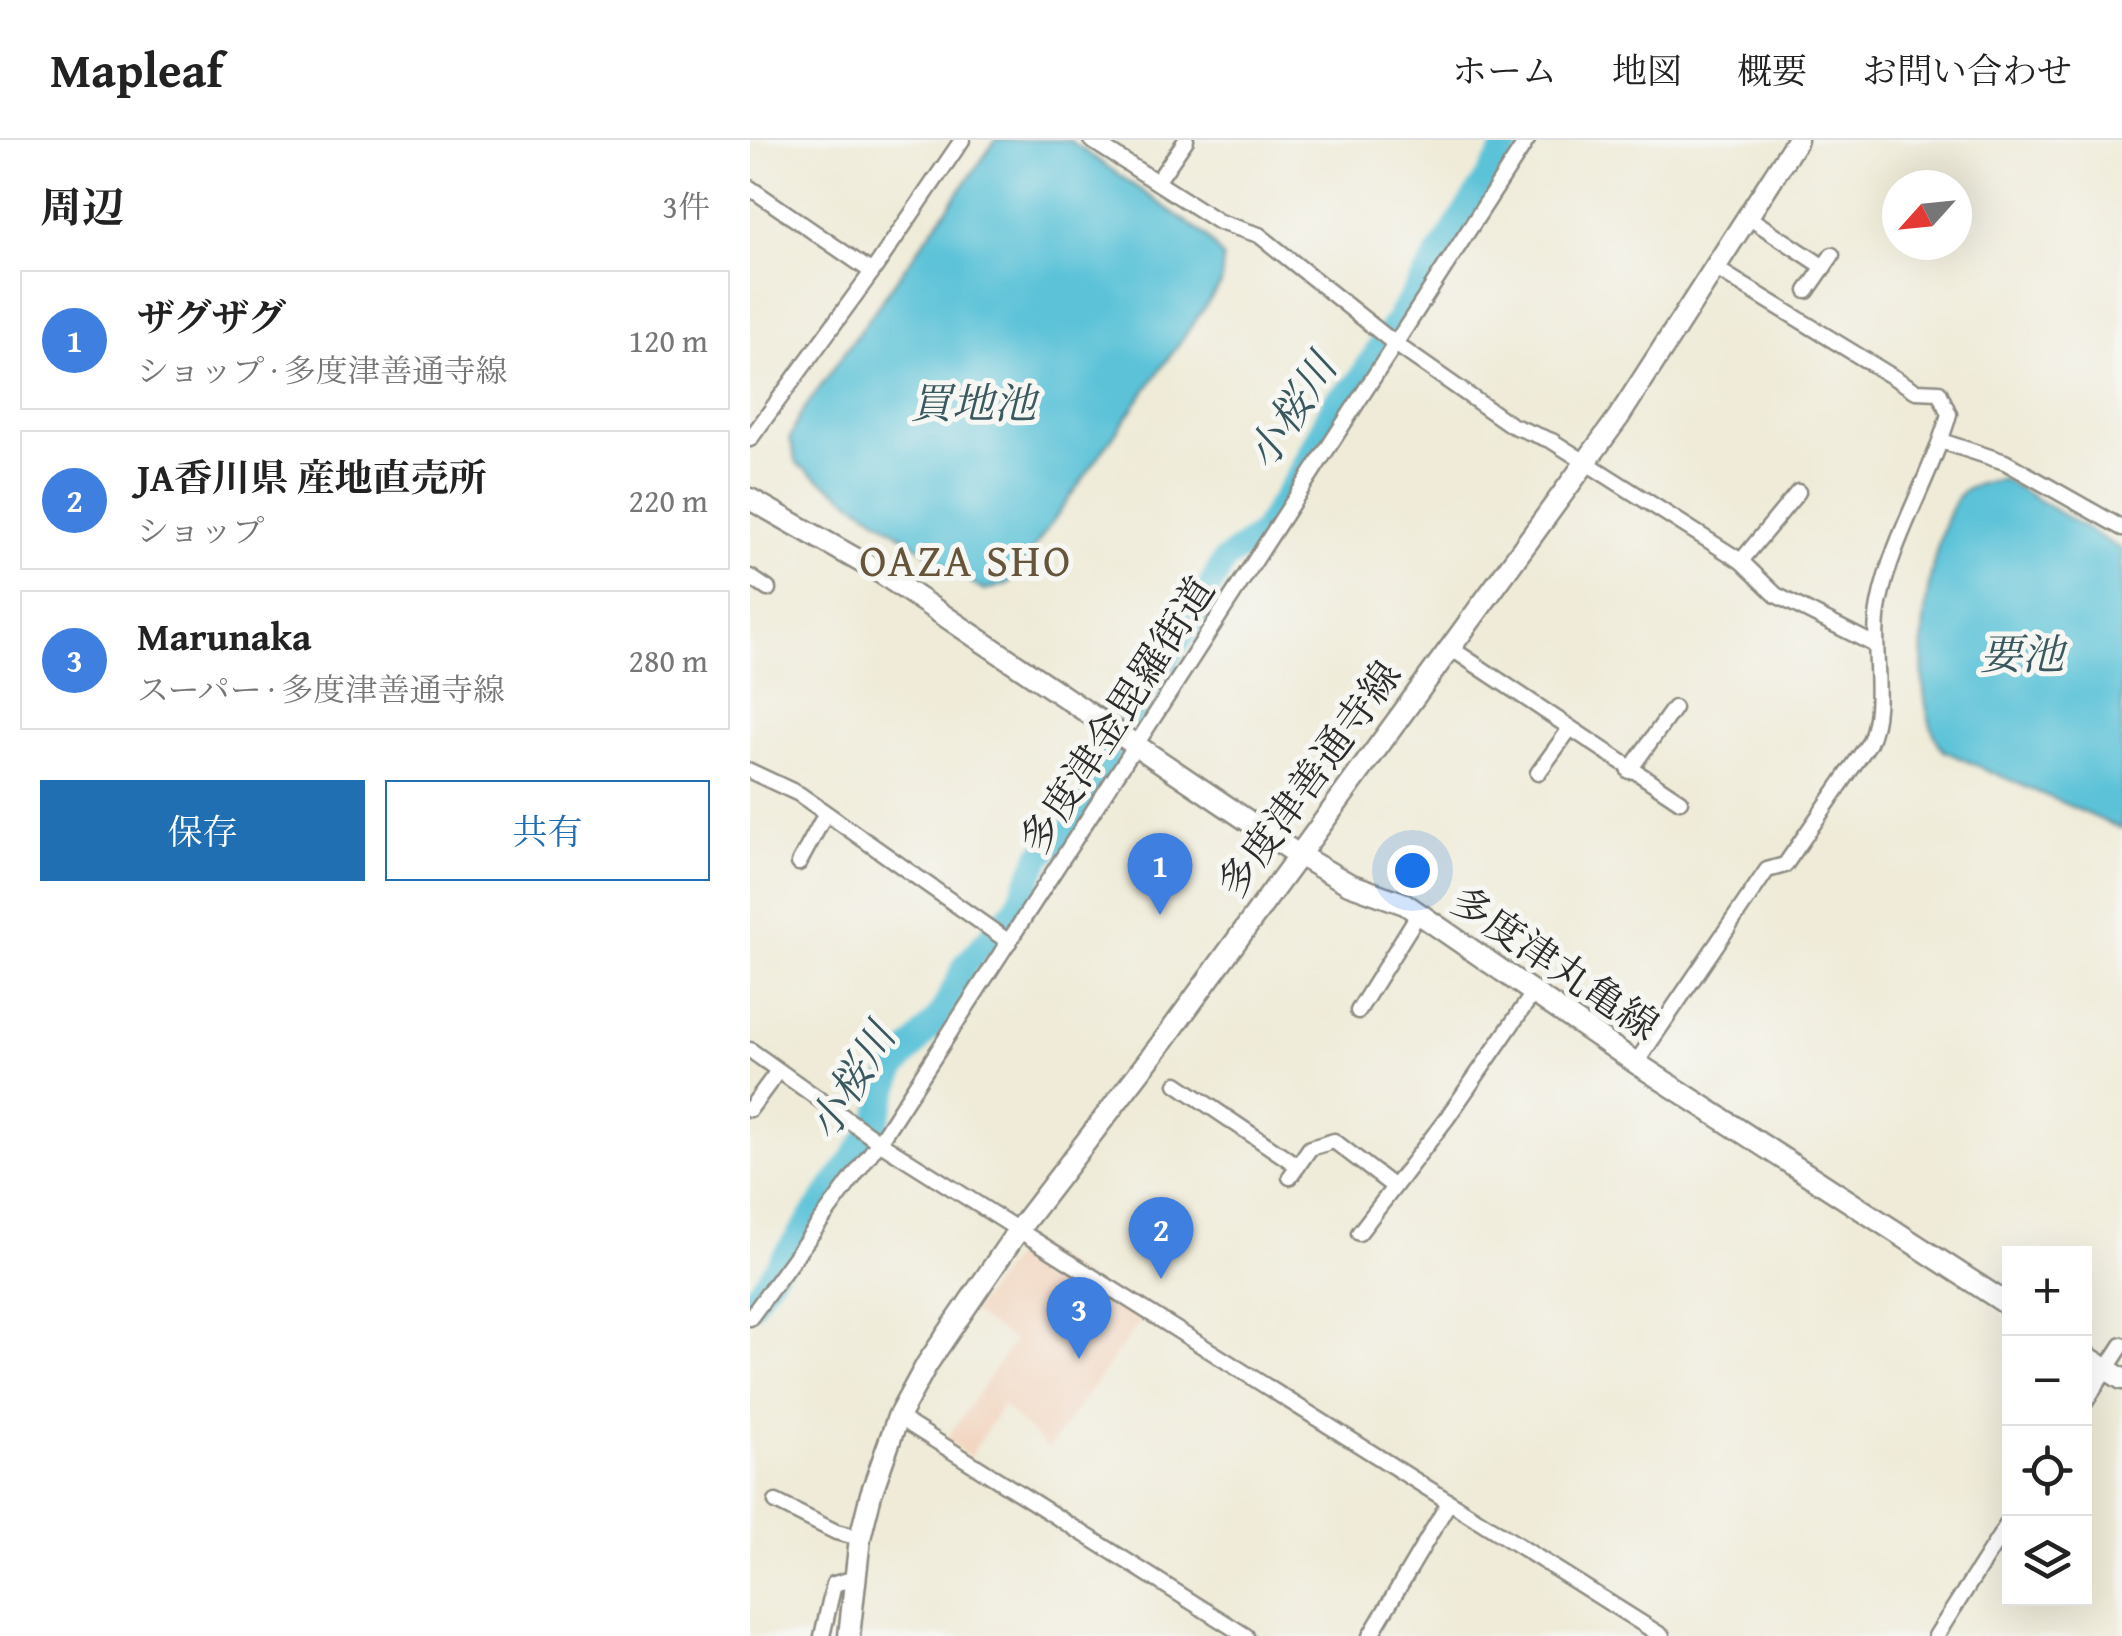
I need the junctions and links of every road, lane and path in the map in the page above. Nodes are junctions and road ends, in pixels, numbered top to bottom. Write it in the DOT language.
graph roads {
  1 [pos="962,140"];
  2 [pos="1091,140"];
  3 [pos="1186,140"];
  4 [pos="1797,140"];
  5 [pos="1519,143"];
  6 [pos="1157,182"];
  7 [pos="750,188"];
  8 [pos="1748,217"];
  9 [pos="1715,268"];
  10 [pos="872,272"];
  11 [pos="1807,291"];
  12 [pos="1394,343"];
  13 [pos="750,439"];
  14 [pos="1941,440"];
  15 [pos="1586,463"];
  16 [pos="1798,492"];
  17 [pos="750,499"];
  18 [pos="1770,526"];
  19 [pos="2122,528"];
  20 [pos="1784,536"];
  21 [pos="1741,561"];
  22 [pos="750,576"];
  23 [pos="768,589"];
  24 [pos="1874,644"];
  25 [pos="1449,648"];
  26 [pos="1675,708"];
  27 [pos="1569,730"];
  28 [pos="1136,742"];
  29 [pos="1629,771"];
  30 [pos="750,772"];
  31 [pos="1538,773"];
  32 [pos="1680,801"];
  33 [pos="826,815"];
  34 [pos="1296,854"];
  35 [pos="799,863"];
  36 [pos="1419,913"];
  37 [pos="1005,939"];
  38 [pos="1534,992"];
  39 [pos="1358,1010"];
  40 [pos="750,1050"];
  41 [pos="1636,1062"];
  42 [pos="778,1071"];
  43 [pos="1177,1084"];
  44 [pos="750,1109"];
  45 [pos="872,1137"];
  46 [pos="1394,1187"];
  47 [pos="1019,1229"];
  48 [pos="1360,1234"];
  49 [pos="2002,1301"];
  50 [pos="750,1318"];
  51 [pos="2122,1345"];
  52 [pos="2092,1360"];
  53 [pos="2114,1374"];
  54 [pos="2092,1396"];
  55 [pos="898,1417"];
  56 [pos="776,1502"];
  57 [pos="1448,1504"];
  58 [pos="2002,1533"];
  59 [pos="860,1538"];
  60 [pos="856,1578"];
  61 [pos="822,1636"];
  62 [pos="849,1636"];
  63 [pos="1246,1636"];
  64 [pos="1370,1636"];
  65 [pos="1662,1636"];
  66 [pos="1936,1636"];
  1 -- 10 [label="street"];
  2 -- 6 [label="street"];
  3 -- 6 [label="street"];
  4 -- 8 [label="main road, 多度津善通寺線"];
  5 -- 12 [label="street, 多度津金毘羅街道"];
  6 -- 12 [label="street"];
  7 -- 10 [label="street"];
  8 -- 9 [label="main road, 多度津善通寺線"];
  8 -- 11 [label="street"];
  9 -- 14 [label="street"];
  9 -- 15 [label="main road, 多度津善通寺線"];
  10 -- 13 [label="street"];
  12 -- 15 [label="street"];
  12 -- 28 [label="street, 多度津金毘羅街道"];
  14 -- 19 [label="street"];
  14 -- 24 [label="street"];
  15 -- 21 [label="street"];
  15 -- 25 [label="main road, 多度津善通寺線"];
  16 -- 18 [label="street"];
  17 -- 28 [label="main road, 多度津丸亀線"];
  18 -- 20 [label="street"];
  18 -- 21 [label="street"];
  21 -- 24 [label="street"];
  22 -- 23 [label="street"];
  24 -- 41 [label="street"];
  25 -- 27 [label="street"];
  25 -- 34 [label="main road, 多度津善通寺線"];
  26 -- 29 [label="street"];
  27 -- 29 [label="street"];
  27 -- 31 [label="street"];
  28 -- 34 [label="main road, 多度津丸亀線"];
  28 -- 37 [label="street, 多度津金毘羅街道"];
  29 -- 32 [label="street"];
  30 -- 33 [label="street"];
  33 -- 35 [label="street"];
  33 -- 37 [label="street"];
  34 -- 36 [label="main road, 多度津丸亀線"];
  34 -- 47 [label="main road, 多度津善通寺線"];
  36 -- 38 [label="main road, 多度津丸亀線"];
  36 -- 39 [label="street"];
  37 -- 45 [label="street, 多度津金毘羅街道"];
  38 -- 41 [label="main road, 多度津丸亀線"];
  38 -- 46 [label="street"];
  40 -- 42 [label="street"];
  41 -- 49 [label="main road, 多度津丸亀線"];
  42 -- 44 [label="street"];
  42 -- 45 [label="street"];
  43 -- 46 [label="street"];
  45 -- 47 [label="street"];
  45 -- 50 [label="street, 多度津金毘羅街道"];
  46 -- 48 [label="street"];
  47 -- 55 [label="main road, 多度津善通寺線"];
  47 -- 57 [label="street"];
  51 -- 53 [label="street"];
  52 -- 53 [label="main road"];
  53 -- 54 [label="street"];
  55 -- 59 [label="main road, 多度津善通寺線"];
  55 -- 63 [label="street"];
  56 -- 59 [label="street"];
  57 -- 64 [label="street"];
  57 -- 65 [label="street"];
  58 -- 66 [label="street"];
  59 -- 60 [label="main road, 多度津善通寺線"];
  60 -- 61 [label="street"];
  60 -- 62 [label="main road, 多度津善通寺線"];
}
